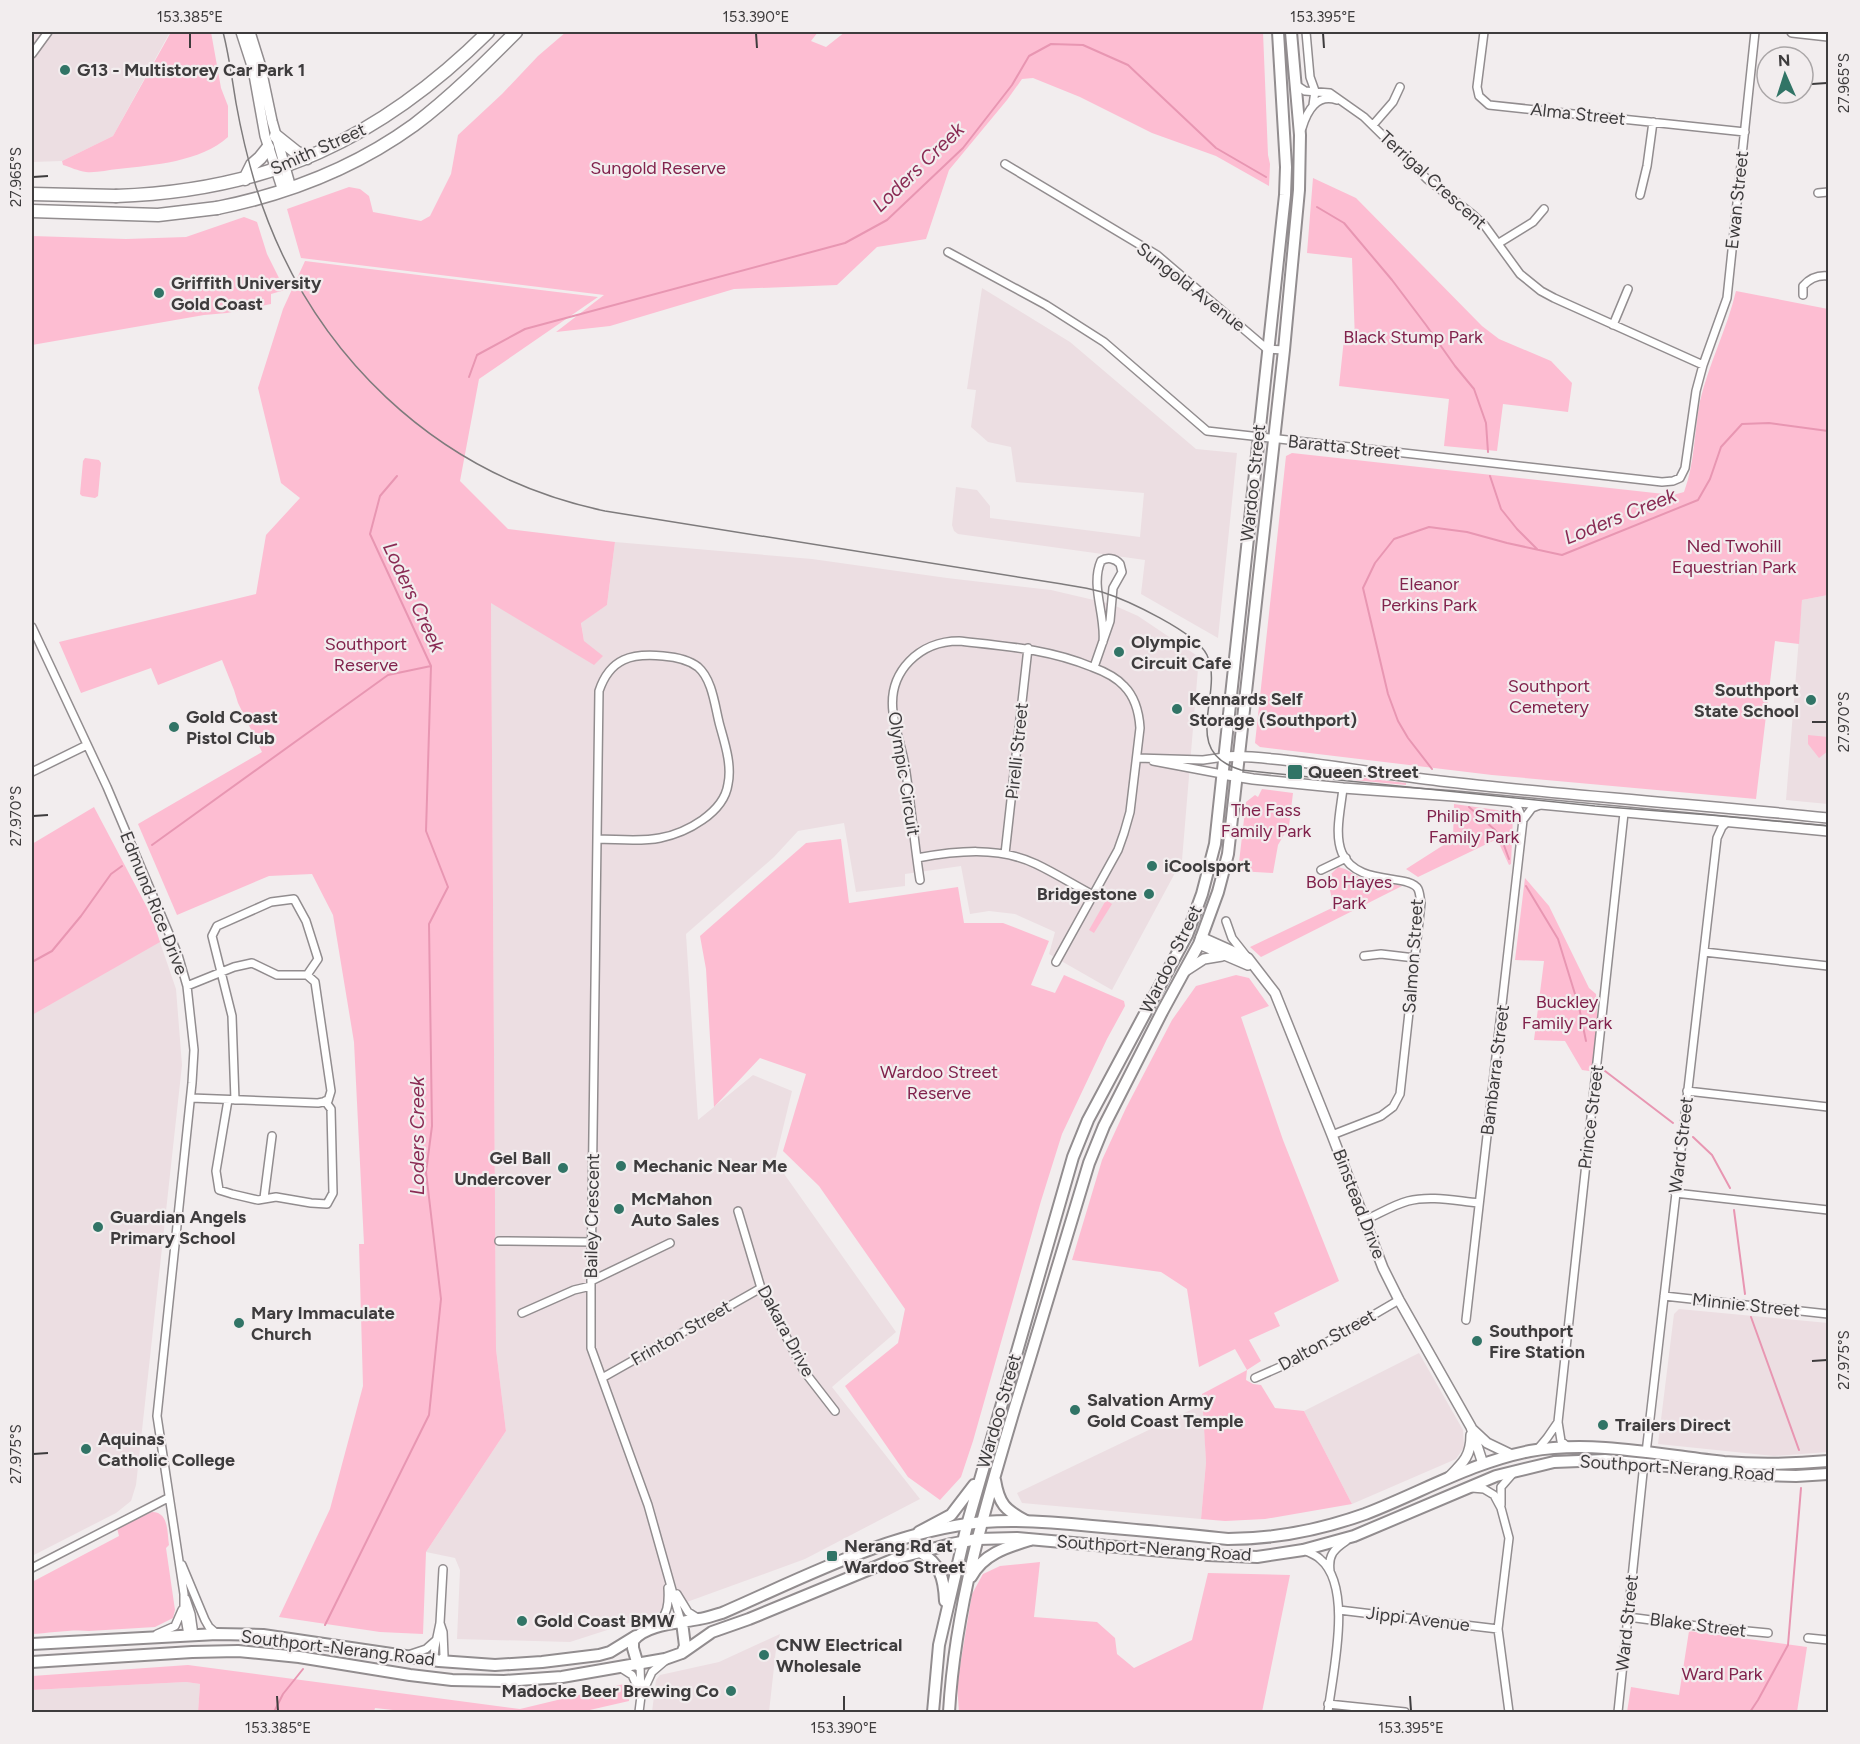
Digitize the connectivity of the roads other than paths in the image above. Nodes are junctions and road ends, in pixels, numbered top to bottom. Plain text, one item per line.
1 (48, 32) edge
2 (241, 32) edge
3 (250, 32) edge
4 (488, 32) edge
5 (516, 32) edge
6 (1278, 32) edge
7 (1291, 32) edge
8 (1306, 32) edge
9 (1484, 32) edge
10 (1755, 32) edge
11 (1792, 32) edge
12 (1828, 36) edge
13 (32, 54) edge
14 (1296, 85) junction
15 (1400, 87) dead end
16 (1315, 91) junction
17 (1345, 103) junction
18 (1313, 105) junction
19 (1653, 122) junction
20 (1373, 125) junction
21 (1745, 132) junction
22 (1300, 135) junction
23 (276, 136) junction
24 (268, 148) junction
25 (307, 158) junction
26 (1005, 164) dead end
27 (280, 168) junction
28 (245, 179) junction
29 (287, 189) junction
30 (1828, 192) edge
31 (1818, 193) dead end
32 (32, 194) edge
33 (1640, 195) dead end
34 (1544, 208) dead end
35 (32, 211) edge
36 (1499, 243) junction
37 (948, 252) dead end
38 (1828, 276) edge
39 (1628, 289) dead end
40 (1803, 295) dead end
41 (1613, 325) junction
42 (1267, 349) junction
43 (1284, 350) junction
44 (1703, 364) junction
45 (1258, 438) junction
46 (1274, 439) junction
47 (32, 627) edge
48 (1103, 642) junction
49 (1028, 648) junction
50 (1094, 668) junction
51 (87, 745) junction
52 (1239, 756) junction
53 (1224, 757) junction
54 (1141, 758) junction
55 (32, 772) edge
56 (1222, 774) junction
57 (1237, 776) junction
58 (1343, 788) junction
59 (1511, 802) junction
60 (1540, 805) junction
61 (1624, 813) junction
62 (1707, 818) junction
63 (1828, 818) edge
64 (1524, 820) junction
65 (1728, 820) junction
66 (1828, 831) edge
67 (1717, 838) junction
68 (597, 839) junction
69 (1005, 854) junction
70 (917, 858) junction
71 (1346, 858) junction
72 (1321, 870) dead end
73 (920, 880) dead end
74 (1093, 895) junction
75 (1226, 921) dead end
76 (1187, 935) junction
77 (1200, 941) junction
78 (1704, 952) junction
79 (1364, 956) dead end
80 (1415, 958) junction
81 (1239, 961) junction
82 (1056, 962) dead end
83 (1252, 962) junction
84 (1828, 966) edge
85 (221, 972) junction
86 (1184, 972) junction
87 (307, 975) junction
88 (1262, 975) junction
89 (187, 986) junction
90 (1687, 1091) junction
91 (191, 1098) junction
92 (231, 1100) junction
93 (325, 1101) junction
94 (1828, 1107) edge
95 (1332, 1135) junction
96 (272, 1136) dead end
97 (1675, 1193) junction
98 (264, 1198) junction
99 (1479, 1203) junction
100 (1828, 1210) edge
101 (738, 1211) dead end
102 (1365, 1220) junction
103 (499, 1241) dead end
104 (592, 1242) junction
105 (670, 1243) dead end
106 (591, 1284) junction
107 (761, 1288) junction
108 (1664, 1296) junction
109 (1399, 1300) junction
110 (522, 1313) dead end
111 (1828, 1314) edge
112 (1466, 1320) dead end
113 (602, 1378) junction
114 (1255, 1378) dead end
115 (835, 1411) dead end
116 (1558, 1422) junction
117 (1471, 1427) junction
118 (1569, 1448) junction
119 (1537, 1450) junction
120 (1512, 1455) junction
121 (1645, 1458) junction
122 (1828, 1461) edge
123 (1483, 1464) junction
124 (1512, 1472) junction
125 (995, 1474) junction
126 (1828, 1474) edge
127 (980, 1475) junction
128 (1813, 1476) junction
129 (1448, 1478) junction
130 (1828, 1480) edge
131 (1468, 1488) junction
132 (168, 1498) junction
133 (1501, 1508) junction
134 (1026, 1521) junction
135 (982, 1522) junction
136 (967, 1525) junction
137 (1354, 1536) junction
138 (905, 1538) junction
139 (977, 1539) junction
140 (1033, 1539) junction
141 (963, 1542) junction
142 (1303, 1550) junction
143 (919, 1551) junction
144 (178, 1554) junction
145 (32, 1568) edge
146 (444, 1569) dead end
147 (1330, 1573) junction
148 (668, 1579) junction
149 (966, 1588) junction
150 (184, 1597) junction
151 (1339, 1610) junction
152 (945, 1616) junction
153 (1628, 1617) junction
154 (701, 1619) junction
155 (682, 1622) junction
156 (440, 1623) junction
157 (1498, 1629) junction
158 (644, 1632) junction
159 (1768, 1633) dead end
160 (217, 1634) junction
161 (191, 1635) junction
162 (143, 1638) junction
163 (1808, 1638) dead end
164 (435, 1640) junction
165 (1828, 1641) edge
166 (32, 1644) edge
167 (192, 1652) junction
168 (682, 1653) junction
169 (403, 1656) junction
170 (671, 1657) junction
171 (439, 1661) junction
172 (32, 1662) edge
173 (639, 1665) junction
174 (621, 1667) junction
175 (436, 1678) junction
176 (641, 1696) junction
177 (1328, 1708) edge
178 (639, 1713) edge
179 (933, 1713) edge
180 (949, 1713) edge
181 (1405, 1713) edge
182 (1509, 1713) edge
183 (1618, 1713) edge

1 - 13 street
2 - 24 street
3 - 23 street
4 - 25 highway, Smith Street
5 - 29 highway, Smith Street
6 - 42 main road, Wardoo Street
7 - 14 main road, Wardoo Street
8 - 16 street
9 - 19 street, Alma Street
10 - 21 street, Ewan Street
11 - 12 street
14 - 16 street, Terrigal Crescent
14 - 22 main road, Wardoo Street
15 - 20 street
16 - 17 street, Terrigal Crescent
16 - 18 street
17 - 18 street
17 - 20 street, Terrigal Crescent
18 - 22 street
19 - 21 street, Alma Street
19 - 33 street
20 - 36 street, Terrigal Crescent
21 - 44 street, Ewan Street
22 - 43 main road, Wardoo Street
23 - 25 highway
23 - 27 street
24 - 27 street
24 - 28 highway
25 - 27 highway, Smith Street
26 - 42 street, Sungold Avenue
27 - 28 highway, Smith Street
27 - 29 street
28 - 32 highway, Smith Street
29 - 35 highway, Smith Street
30 - 31 street
34 - 36 street
36 - 41 street, Terrigal Crescent
37 - 45 street, Baratta Street
38 - 40 street
39 - 41 street
41 - 44 street, Terrigal Crescent
42 - 43 street
42 - 45 main road, Wardoo Street
43 - 46 main road, Wardoo Street
44 - 46 street, Baratta Street
45 - 46 street, Baratta Street
45 - 53 main road, Wardoo Street
46 - 52 main road, Wardoo Street
47 - 51 street, Edmund Rice Drive
48 - 48 street
48 - 50 street
49 - 50 street, Olympic Circuit
49 - 69 street, Pirelli Street
49 - 70 street, Olympic Circuit
50 - 54 street, Olympic Circuit
51 - 55 street
51 - 89 street, Edmund Rice Drive
52 - 53 street
52 - 57 main road, Wardoo Street
52 - 63 street
53 - 54 street
53 - 56 main road, Wardoo Street
54 - 56 street
54 - 74 street, Olympic Circuit
56 - 57 street
56 - 76 main road, Wardoo Street
57 - 58 street
57 - 77 main road, Wardoo Street
58 - 59 street
58 - 71 street
59 - 60 street
59 - 64 street
60 - 61 street
60 - 64 street
61 - 62 street
61 - 116 street, Prince Street
62 - 65 street
62 - 67 street
64 - 99 street, Bambarra Street
65 - 66 street
65 - 67 street, Ward Street
67 - 78 street, Ward Street
68 - 68 street, Bailey Crescent
68 - 104 street, Bailey Crescent
69 - 70 street
69 - 74 street
70 - 73 street, Olympic Circuit
71 - 72 street
71 - 80 street, Salmon Street
74 - 82 street, Olympic Circuit
75 - 83 street, Binstead Drive
76 - 77 main road
76 - 127 main road, Wardoo Street
77 - 81 street, Binstead Drive
77 - 83 street, Binstead Drive
77 - 86 main road, Wardoo Street
78 - 84 street
78 - 90 street, Ward Street
79 - 80 street
80 - 95 street, Salmon Street
81 - 86 street, Binstead Drive
81 - 88 street, Binstead Drive
83 - 88 street, Binstead Drive
85 - 87 street
85 - 87 street
85 - 89 street
85 - 92 street
86 - 125 main road, Wardoo Street
87 - 93 street
88 - 95 street, Binstead Drive
89 - 91 street, Edmund Rice Drive
90 - 94 street
90 - 97 street, Ward Street
91 - 92 street
91 - 132 street, Edmund Rice Drive
92 - 93 street
92 - 98 street
93 - 98 street
95 - 102 street, Binstead Drive
96 - 98 street
97 - 100 street
97 - 108 street, Ward Street
99 - 102 street
99 - 112 street, Bambarra Street
101 - 107 street, Dakara Drive
102 - 109 street, Binstead Drive
103 - 104 street
104 - 106 street, Bailey Crescent
105 - 106 street
106 - 110 street
106 - 113 street, Bailey Crescent
107 - 113 street, Frinton Street
107 - 115 street, Dakara Drive
108 - 111 street, Minnie Street
108 - 121 street, Ward Street
109 - 114 street, Dalton Street
109 - 117 street, Binstead Drive
113 - 148 street, Bailey Crescent
116 - 118 street, Prince Street
116 - 119 street
117 - 120 street, Binstead Drive
117 - 123 street, Binstead Drive
117 - 129 street
118 - 119 main road, Southport-Nerang Road
118 - 121 main road, Southport-Nerang Road
119 - 120 main road, Southport-Nerang Road
120 - 123 main road, Southport-Nerang Road
121 - 122 main road, Southport-Nerang Road
121 - 124 main road, Southport-Nerang Road
121 - 128 main road, Southport-Nerang Road
121 - 153 street, Ward Street
123 - 124 main road
123 - 129 main road, Southport-Nerang Road
124 - 131 main road, Southport-Nerang Road
124 - 133 street
125 - 134 main road
125 - 135 main road, Wardoo Street
126 - 128 main road, Southport-Nerang Road
127 - 136 main road, Wardoo Street
127 - 138 main road
128 - 130 street
129 - 134 main road, Southport-Nerang Road
131 - 133 street
131 - 137 main road, Southport-Nerang Road
132 - 144 street, Edmund Rice Drive
132 - 145 street
133 - 157 street
134 - 135 main road, Southport-Nerang Road
135 - 136 main road, Southport-Nerang Road
135 - 139 main road, Wardoo Street
136 - 138 main road, Southport-Nerang Road
136 - 141 main road, Wardoo Street
137 - 142 main road, Southport-Nerang Road
137 - 147 street
138 - 154 main road, Southport-Nerang Road
139 - 140 main road, Southport-Nerang Road
139 - 141 main road, Southport-Nerang Road
139 - 149 main road, Wardoo Street
140 - 142 main road, Southport-Nerang Road
140 - 149 main road
141 - 143 main road, Southport-Nerang Road
141 - 152 main road, Wardoo Street
142 - 147 street
143 - 152 main road
143 - 168 main road, Southport-Nerang Road
144 - 150 street, Edmund Rice Drive
144 - 160 street, Edmund Rice Drive
146 - 156 street
147 - 151 street
148 - 154 street
148 - 155 street, Bailey Crescent
148 - 158 street, Bailey Crescent
149 - 180 main road, Wardoo Street
150 - 161 street, Edmund Rice Drive
150 - 162 street
151 - 157 street, Jippi Avenue
151 - 177 street
152 - 179 main road, Wardoo Street
153 - 159 street, Blake Street
153 - 183 street, Ward Street
154 - 155 main road, Southport-Nerang Road
155 - 158 main road, Southport-Nerang Road
155 - 168 main road
156 - 164 street
156 - 171 street
157 - 182 street
158 - 171 main road, Southport-Nerang Road
158 - 173 main road
160 - 161 main road, Southport-Nerang Road
160 - 169 main road, Southport-Nerang Road
161 - 162 main road, Southport-Nerang Road
161 - 167 main road
162 - 166 main road, Southport-Nerang Road
163 - 165 street
164 - 169 street
164 - 171 street
167 - 172 main road, Southport-Nerang Road
167 - 175 main road, Southport-Nerang Road
168 - 170 main road, Southport-Nerang Road
169 - 171 main road, Southport-Nerang Road
170 - 173 main road, Southport-Nerang Road
170 - 176 street
171 - 175 main road
173 - 174 main road, Southport-Nerang Road
173 - 176 street
174 - 175 main road, Southport-Nerang Road
174 - 176 street
176 - 178 street
177 - 181 street

